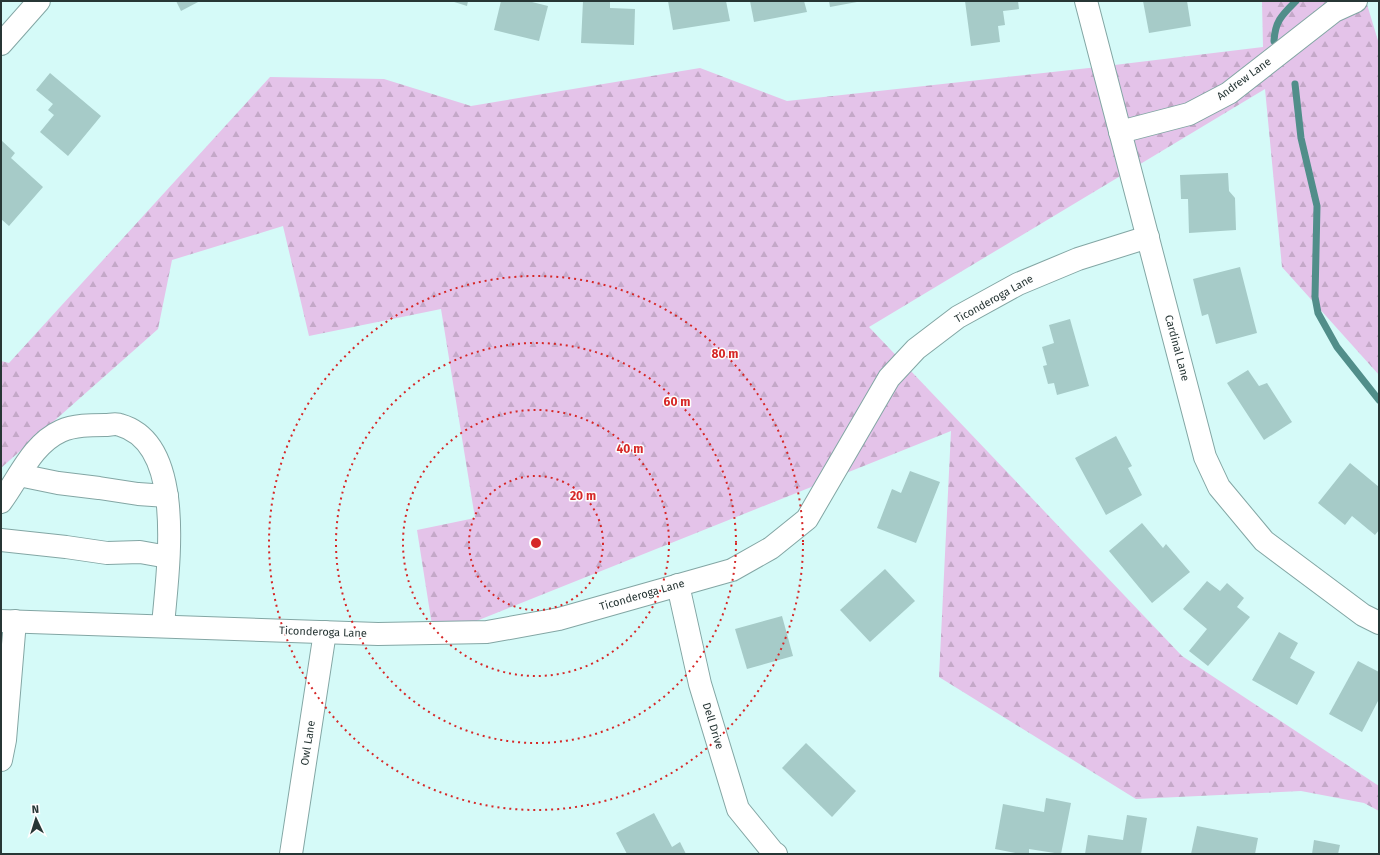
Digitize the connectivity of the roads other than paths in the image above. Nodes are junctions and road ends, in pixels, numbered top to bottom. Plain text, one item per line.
1 (39, 1) edge
2 (1086, 1) edge
3 (1356, 1) edge
4 (1, 44) edge
5 (1120, 132) junction
6 (1148, 237) junction
7 (19, 475) junction
8 (167, 496) junction
9 (1, 502) edge
10 (1, 540) edge
11 (168, 557) junction
12 (678, 585) junction
13 (8, 621) edge
14 (1379, 623) edge
15 (163, 626) junction
16 (325, 632) junction
17 (1, 760) edge
18 (291, 854) edge
19 (776, 854) edge

1 - 4 street
2 - 5 street, Cardinal Lane
3 - 5 street, Andrew Lane
5 - 6 street, Cardinal Lane
6 - 12 street, Ticonderoga Lane
6 - 14 street, Cardinal Lane
7 - 8 street
7 - 8 street
7 - 9 street
8 - 11 street
10 - 11 street
11 - 15 street
12 - 16 street, Ticonderoga Lane
12 - 19 street, Dell Drive
13 - 15 street, Ticonderoga Lane
13 - 17 street
15 - 16 street, Ticonderoga Lane
16 - 18 street, Owl Lane

